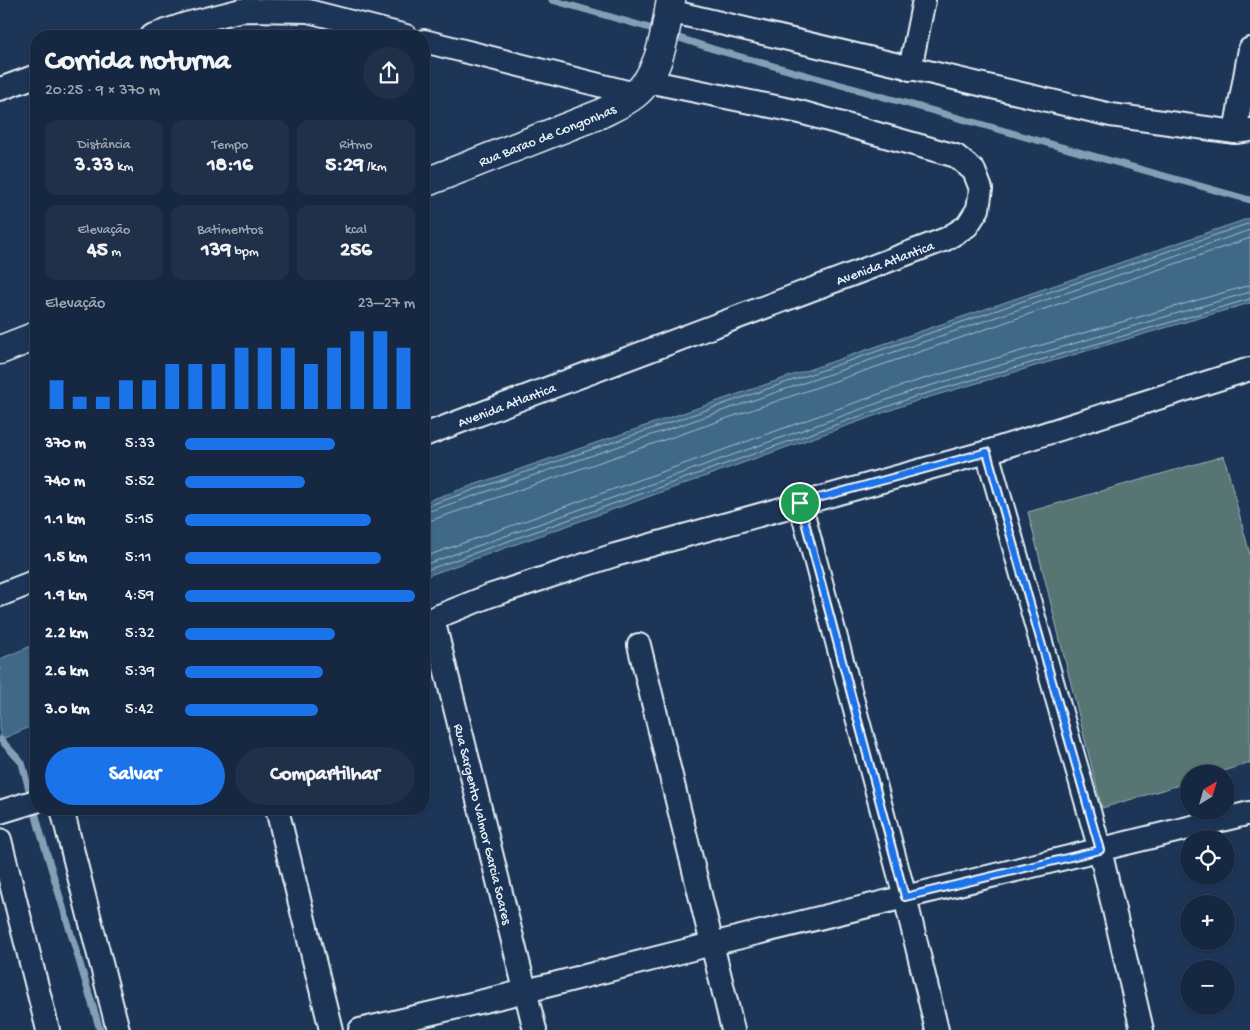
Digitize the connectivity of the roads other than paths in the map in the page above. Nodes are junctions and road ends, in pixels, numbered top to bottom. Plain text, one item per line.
1 (924, 0) edge
2 (668, 14) edge
3 (168, 30) edge
4 (382, 30) edge
5 (430, 42) edge
6 (1250, 49) edge
7 (910, 69) junction
8 (30, 78) edge
9 (646, 80) junction
10 (0, 89) edge
11 (1242, 131) edge
12 (430, 181) edge
13 (30, 338) edge
14 (0, 350) edge
15 (1250, 370) edge
16 (430, 433) edge
17 (987, 452) junction
18 (800, 503) junction
19 (30, 583) edge
20 (0, 595) edge
21 (430, 620) edge
22 (430, 629) edge
23 (639, 645) dead end
24 (30, 803) edge
25 (4, 810) edge
26 (1250, 813) edge
27 (64, 815) edge
28 (278, 815) edge
29 (0, 840) edge
30 (1100, 850) junction
31 (905, 897) junction
32 (712, 944) junction
33 (526, 991) junction
34 (48, 1030) edge
35 (118, 1030) edge
36 (331, 1030) edge
37 (360, 1030) edge
38 (535, 1030) edge
39 (734, 1030) edge
40 (937, 1030) edge
41 (1142, 1030) edge

1 - 7 street
2 - 7 street
2 - 9 street
3 - 4 street
5 - 9 street, Avenida Atlantica
6 - 11 street
7 - 11 street
8 - 10 street
9 - 12 street, Rua Barao de Congonhas
9 - 16 street, Avenida Atlantica
13 - 14 street
15 - 17 street
17 - 18 street
17 - 30 street
18 - 21 street
18 - 31 street
19 - 20 street
22 - 33 street, Rua Sargento Valmor Garcia Soares
23 - 32 street
24 - 25 street
26 - 30 street
27 - 35 street
28 - 36 street
29 - 34 street
30 - 31 street
30 - 41 street
31 - 32 street
31 - 40 street
32 - 33 street
32 - 39 street
33 - 37 street
33 - 38 street, Rua Sargento Valmor Garcia Soares

